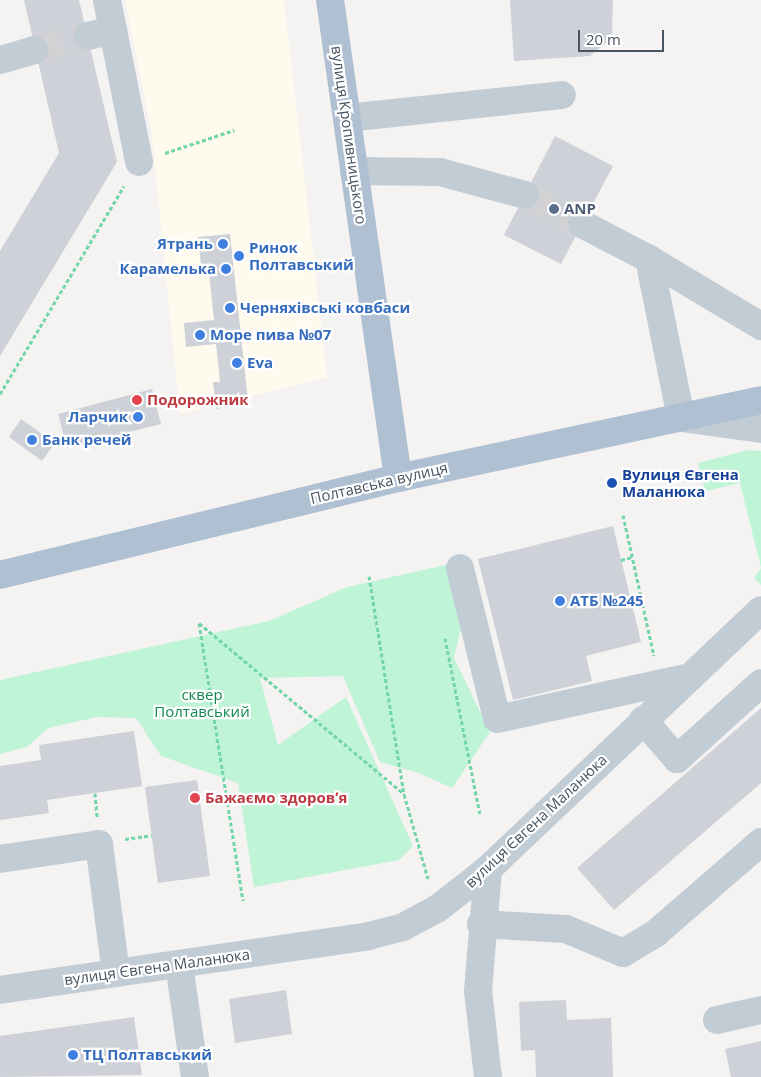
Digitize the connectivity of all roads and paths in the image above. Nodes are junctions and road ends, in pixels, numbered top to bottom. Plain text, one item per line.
1 (107, 0) edge
2 (330, 0) edge
3 (35, 50) tunnel mouth
4 (0, 60) edge
5 (562, 95) dead end
6 (347, 118) junction
7 (234, 130) dead end
8 (139, 162) junction
9 (354, 170) junction
10 (525, 195) tunnel mouth
11 (582, 224) tunnel mouth
12 (649, 258) junction
13 (761, 326) edge
14 (0, 394) edge
15 (761, 400) edge
16 (680, 418) junction
17 (761, 429) edge
18 (398, 478) junction
19 (624, 515) dead end
20 (632, 557) junction
21 (621, 560) dead end
22 (460, 568) dead end
23 (0, 574) edge
24 (369, 576) dead end
25 (761, 610) edge
26 (444, 629) dead end
27 (655, 658) dead end
28 (690, 677) junction
29 (761, 683) edge
30 (643, 720) junction
31 (404, 794) junction
32 (480, 814) dead end
33 (761, 842) edge
34 (0, 859) edge
35 (488, 869) junction
36 (244, 900) dead end
37 (437, 909) junction
38 (481, 924) junction
39 (179, 964) junction
40 (116, 973) junction
41 (0, 990) edge
42 (761, 1010) edge
43 (717, 1020) dead end
44 (195, 1077) edge
45 (488, 1077) edge

1 - 8 street
2 - 6 main road, вулиця Кропивницького
3 - 4 street
5 - 6 street
6 - 9 main road, вулиця Кропивницького
7 - 8 path
8 - 14 path
9 - 10 street
9 - 18 main road, вулиця Кропивницького
11 - 12 street
12 - 13 street
12 - 16 street
15 - 16 main road, Полтавська вулиця
16 - 17 street
16 - 18 main road, Полтавська вулиця
18 - 23 main road, Полтавська вулиця
19 - 20 path
20 - 21 path
20 - 27 path
22 - 28 street
24 - 31 path
25 - 28 street, вулиця Євгена Маланюка
26 - 32 path
28 - 30 street, вулиця Євгена Маланюка
29 - 30 street
30 - 35 street, вулиця Євгена Маланюка
31 - 36 path
31 - 37 path
33 - 38 street
34 - 40 street
35 - 37 street, вулиця Євгена Маланюка
35 - 38 street
37 - 39 street, вулиця Євгена Маланюка
38 - 45 street
39 - 40 street, вулиця Євгена Маланюка
39 - 44 street
40 - 41 street, вулиця Євгена Маланюка
42 - 43 street

